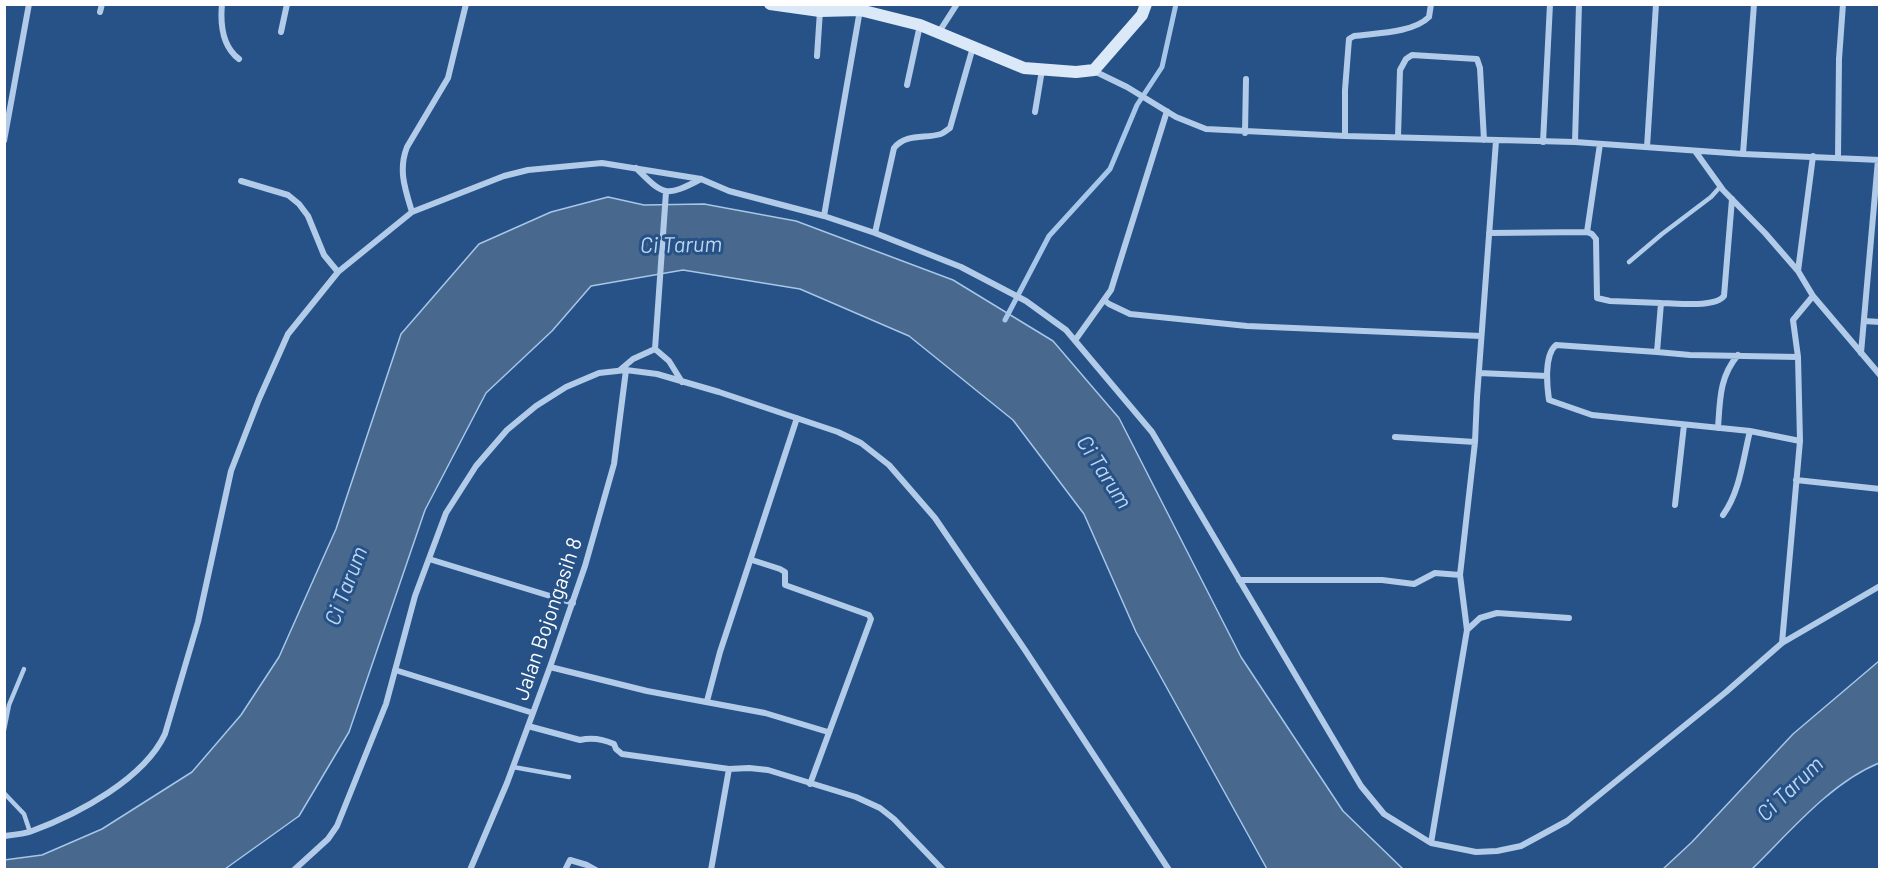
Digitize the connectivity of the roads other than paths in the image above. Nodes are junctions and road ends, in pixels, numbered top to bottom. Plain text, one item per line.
1 (29, 4) edge
2 (222, 4) edge
3 (287, 4) edge
4 (466, 4) edge
5 (770, 4) edge
6 (957, 4) edge
7 (1146, 4) edge
8 (1431, 4) edge
9 (1550, 4) edge
10 (1579, 4) edge
11 (1656, 4) edge
12 (1754, 4) edge
13 (1843, 4) edge
14 (861, 7) edge
15 (820, 11) junction
16 (920, 25) junction
17 (281, 32) dead end
18 (939, 32) junction
19 (973, 47) junction
20 (817, 56) dead end
21 (240, 59) dead end
22 (1042, 70) junction
23 (1094, 70) junction
24 (1246, 79) dead end
25 (907, 85) dead end
26 (1167, 111) junction
27 (1035, 112) dead end
28 (1245, 133) junction
29 (1346, 136) junction
30 (1398, 137) junction
31 (1484, 140) junction
32 (4, 141) edge
33 (1496, 141) junction
34 (1543, 142) junction
35 (1575, 142) junction
36 (1600, 144) junction
37 (1647, 147) junction
38 (1695, 151) junction
39 (1743, 154) junction
40 (1813, 156) junction
41 (1838, 158) junction
42 (1879, 160) edge
43 (635, 168) junction
44 (701, 179) junction
45 (241, 181) dead end
46 (1720, 187) junction
47 (666, 192) junction
48 (1731, 199) junction
49 (412, 212) junction
50 (824, 216) junction
51 (1587, 232) junction
52 (875, 233) junction
53 (1489, 233) junction
54 (1629, 262) dead end
55 (338, 272) junction
56 (1798, 272) junction
57 (1813, 296) junction
58 (1104, 300) junction
59 (1661, 303) junction
60 (1864, 321) junction
61 (1880, 322) edge
62 (1481, 336) junction
63 (1076, 339) junction
64 (655, 349) junction
65 (1657, 352) junction
66 (1862, 353) junction
67 (1738, 355) junction
68 (1798, 357) junction
69 (623, 371) junction
70 (1479, 373) junction
71 (1880, 375) edge
72 (1546, 376) junction
73 (682, 382) junction
74 (797, 418) junction
75 (1684, 425) junction
76 (1718, 428) junction
77 (1750, 431) junction
78 (1395, 437) dead end
79 (1800, 441) junction
80 (1475, 442) junction
81 (1796, 480) junction
82 (1880, 489) edge
83 (1675, 505) dead end
84 (1724, 515) dead end
85 (429, 559) junction
86 (752, 560) junction
87 (1460, 575) junction
88 (1239, 580) junction
89 (1880, 586) edge
90 (573, 603) junction
91 (1569, 618) dead end
92 (1467, 630) junction
93 (1782, 643) junction
94 (550, 667) junction
95 (24, 669) dead end
96 (395, 670) junction
97 (707, 701) junction
98 (533, 713) junction
99 (528, 726) junction
100 (4, 730) edge
101 (828, 732) junction
102 (513, 767) junction
103 (729, 769) junction
104 (569, 777) dead end
105 (810, 784) junction
106 (4, 793) edge
107 (30, 832) junction
108 (4, 836) edge
109 (1431, 843) junction
110 (294, 870) edge
111 (470, 870) edge
112 (565, 870) edge
113 (596, 870) edge
114 (711, 870) edge
115 (944, 870) edge
116 (1169, 870) edge

1 - 32 street
2 - 21 street
3 - 17 street
4 - 49 street
5 - 15 street
6 - 18 street
7 - 23 street
8 - 29 street
9 - 34 street
10 - 35 street
11 - 37 street
12 - 39 street
13 - 41 street
14 - 15 street
14 - 16 street
14 - 50 street
15 - 20 street
16 - 18 street
16 - 25 street
18 - 19 street
19 - 22 street
19 - 52 street
22 - 23 street
22 - 27 street
23 - 26 street
24 - 28 street
26 - 28 street
26 - 58 street
28 - 29 street
29 - 30 street
30 - 31 street
30 - 31 street
31 - 33 street
33 - 34 street
33 - 53 street
34 - 35 street
35 - 36 street
36 - 37 street
36 - 51 street
37 - 38 street
38 - 39 street
38 - 46 street
39 - 40 street
40 - 41 street
40 - 56 street
41 - 42 street
42 - 60 street
43 - 44 street
43 - 47 street
43 - 49 street
44 - 47 street
44 - 50 street
45 - 55 street
46 - 48 street
46 - 54 lane
47 - 64 street
48 - 56 street
48 - 59 street
49 - 55 street
50 - 52 street
51 - 53 street
51 - 59 street
52 - 63 street
53 - 62 street
55 - 107 street
56 - 57 street
57 - 66 street
57 - 68 street
58 - 62 street
58 - 63 street
59 - 65 street
60 - 61 street
60 - 66 street
62 - 70 street
63 - 88 street
64 - 69 street
64 - 73 street
65 - 67 street
65 - 72 street
66 - 71 street
67 - 68 street
67 - 76 street
68 - 79 street
69 - 73 street
69 - 85 street
69 - 90 street, Jalan Bojongasih 8
70 - 72 street
70 - 80 street
72 - 75 street
73 - 74 street
74 - 86 street
74 - 116 street
75 - 76 street
75 - 83 street
76 - 77 street
77 - 79 street
77 - 84 street
78 - 80 street
79 - 81 street
80 - 87 street
81 - 82 street
81 - 93 street
85 - 90 street
85 - 96 street
86 - 97 street
86 - 101 street
87 - 88 street
87 - 92 street
88 - 109 street
89 - 93 street
90 - 94 street, Jalan Bojongasih 8
91 - 92 street
92 - 109 street
93 - 109 street
94 - 97 street
94 - 98 street, Jalan Bojongasih 8
95 - 100 lane
96 - 98 street
96 - 110 street
97 - 101 street
98 - 99 street, Jalan Bojongasih 8
99 - 102 street, Jalan Bojongasih 8
99 - 103 street
101 - 105 street
102 - 104 lane
102 - 111 street, Jalan Bojongasih 8
103 - 105 street
103 - 114 street
105 - 115 street
106 - 107 lane
107 - 108 street
112 - 113 street

